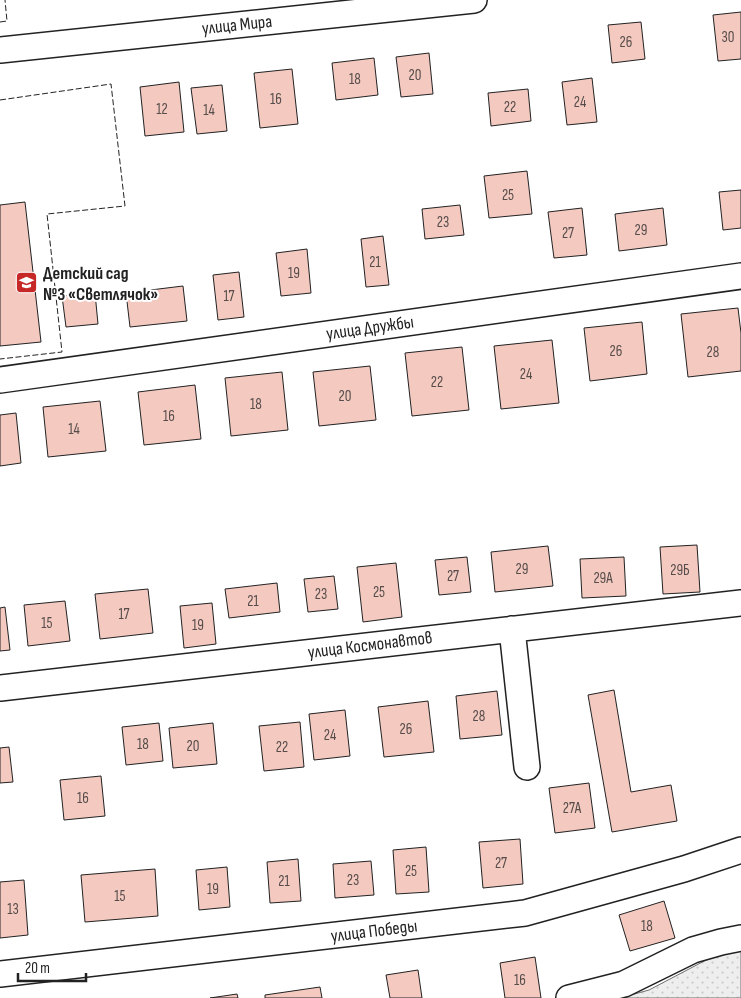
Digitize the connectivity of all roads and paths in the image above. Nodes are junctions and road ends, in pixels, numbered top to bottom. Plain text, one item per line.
1 (474, 0) edge
2 (0, 50) edge
3 (741, 276) edge
4 (0, 380) edge
5 (741, 603) edge
6 (512, 629) junction
7 (0, 688) edge
8 (527, 767) dead end
9 (741, 850) edge
10 (741, 938) edge
11 (0, 974) edge
12 (630, 991) edge
13 (569, 998) edge

1 - 2 street, улица Мира
3 - 4 street, улица Дружбы
5 - 6 street, улица Космонавтов
6 - 7 street, улица Космонавтов
6 - 8 street
9 - 11 street, улица Победы
10 - 12 street
12 - 13 street

